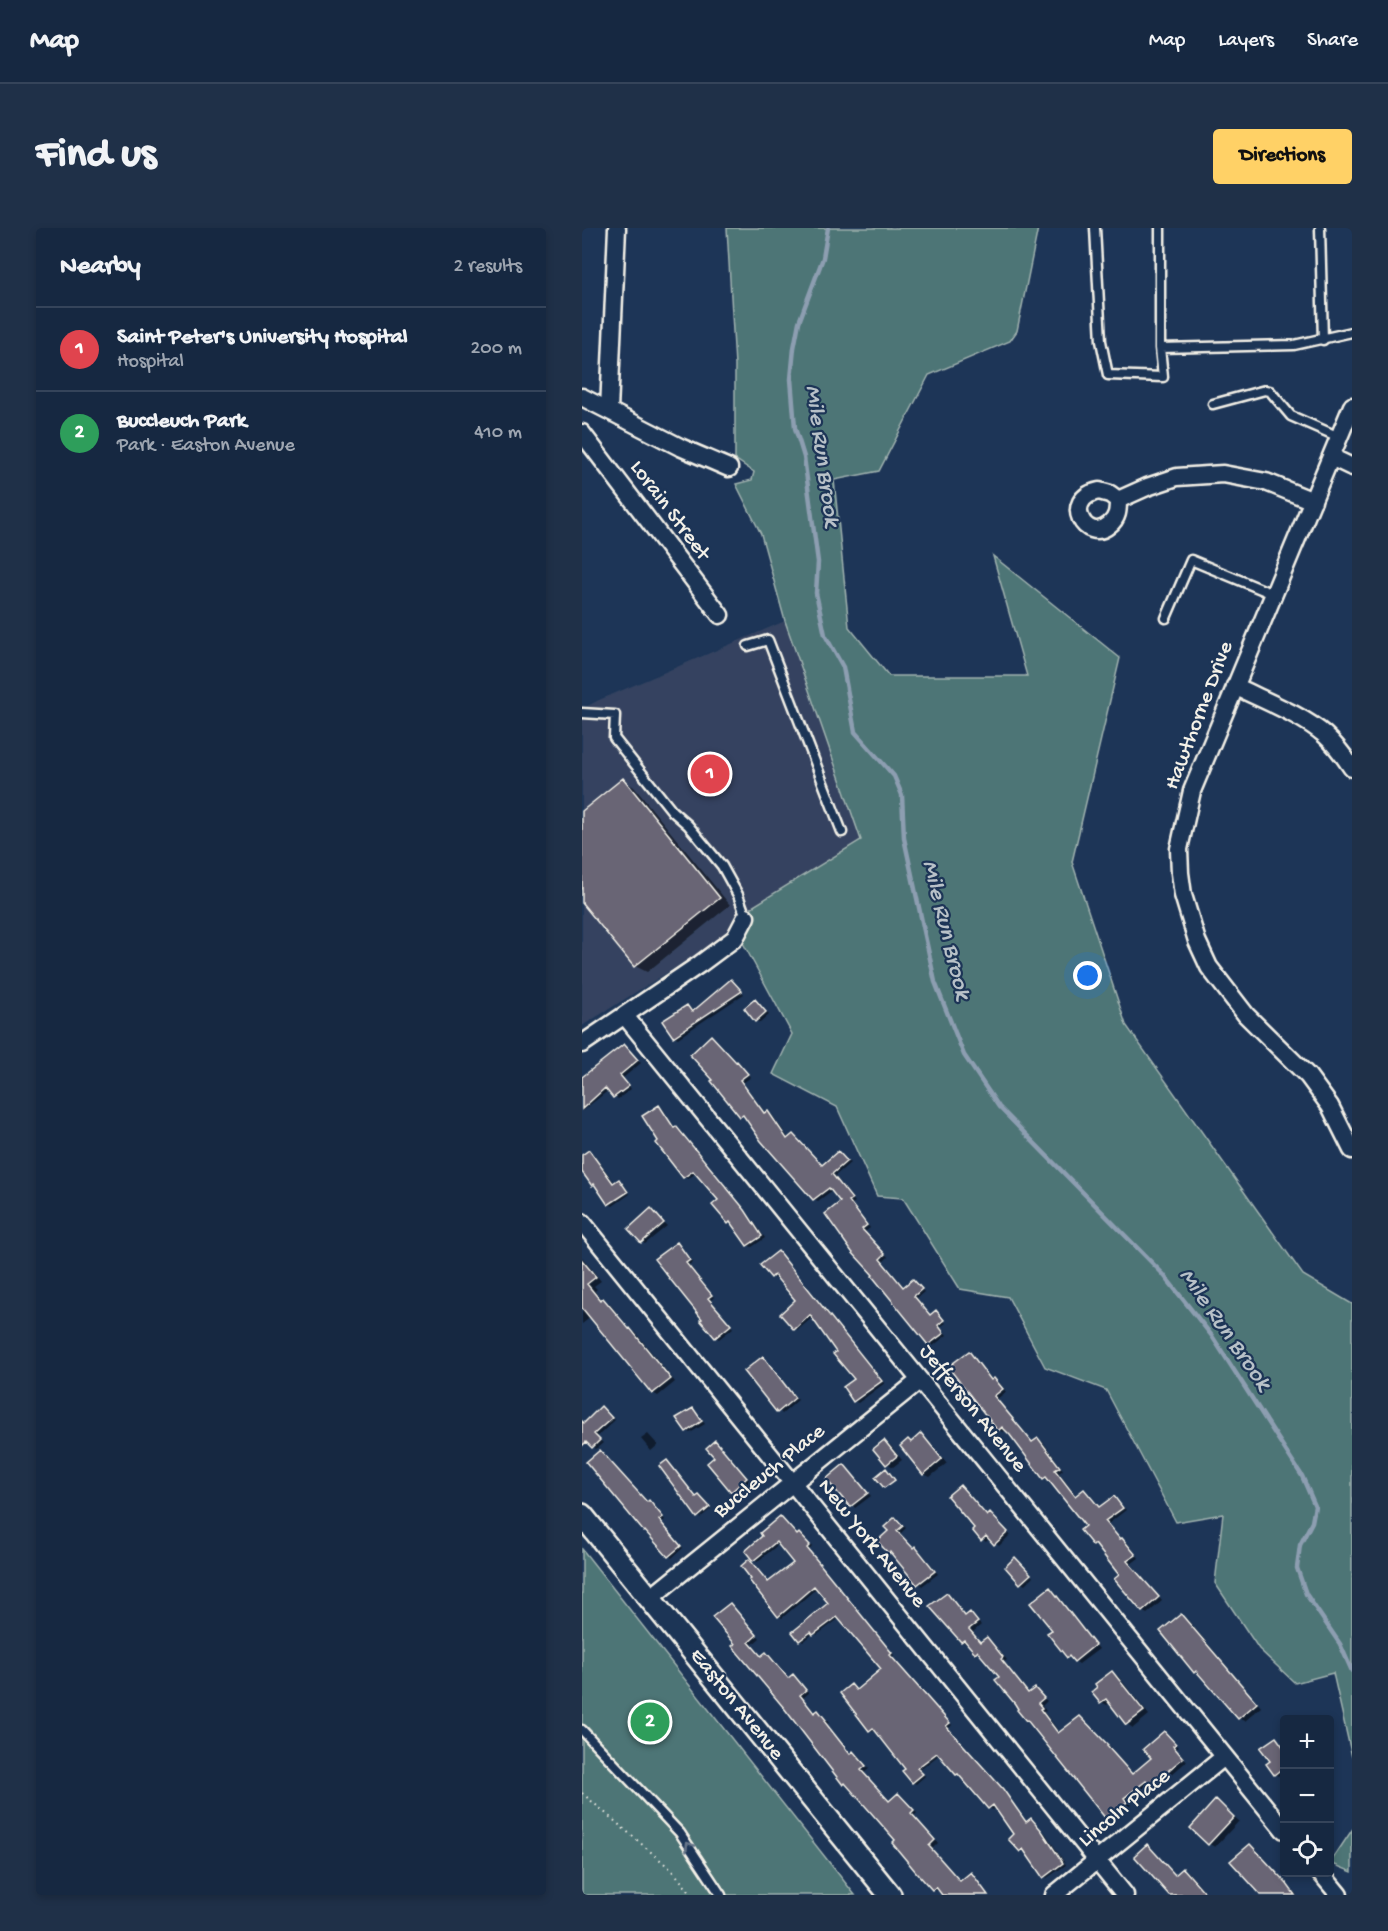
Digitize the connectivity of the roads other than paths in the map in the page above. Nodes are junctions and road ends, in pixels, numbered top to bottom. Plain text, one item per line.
1 (617, 228) edge
2 (1095, 228) edge
3 (1160, 228) edge
4 (1320, 228) edge
5 (1352, 332) edge
6 (1323, 340) junction
7 (1160, 348) junction
8 (582, 397) edge
9 (1213, 404) dead end
10 (1352, 406) edge
11 (609, 410) junction
12 (582, 433) edge
13 (1339, 437) junction
14 (1331, 457) junction
15 (1352, 467) edge
16 (729, 468) dead end
17 (1118, 500) dead end
18 (1312, 501) junction
19 (1273, 594) junction
20 (720, 615) dead end
21 (1166, 618) dead end
22 (748, 646) dead end
23 (1235, 686) junction
24 (582, 713) edge
25 (1352, 768) edge
26 (842, 832) dead end
27 (746, 917) joint
28 (625, 1016) junction
29 (582, 1044) edge
30 (1352, 1150) edge
31 (582, 1221) edge
32 (920, 1380) junction
33 (793, 1483) junction
34 (582, 1515) edge
35 (649, 1599) junction
36 (582, 1730) edge
37 (1224, 1757) junction
38 (1280, 1825) edge
39 (1097, 1860) junction
40 (1324, 1877) edge
41 (721, 1895) edge
42 (890, 1895) edge
43 (1054, 1895) edge
44 (1125, 1895) edge
45 (1339, 1895) edge

1 - 11 street
2 - 7 lane
3 - 7 lane
4 - 6 lane
5 - 6 lane
6 - 7 lane
8 - 11 street
9 - 13 lane
10 - 13 street, Hawthorne Drive
11 - 16 street
12 - 20 street, Lorain Street
13 - 14 street, Hawthorne Drive
14 - 15 street
14 - 18 street, Hawthorne Drive
17 - 18 street
18 - 19 street, Hawthorne Drive
19 - 21 lane
19 - 23 street, Hawthorne Drive
22 - 26 lane
23 - 25 street
23 - 30 street, Hawthorne Drive
24 - 27 lane
27 - 28 street
28 - 29 street
28 - 32 street, Jefferson Avenue
31 - 33 street, New York Avenue
32 - 33 street, Buccleuch Place
32 - 37 street, Jefferson Avenue
33 - 35 street, Buccleuch Place
33 - 39 street, New York Avenue
34 - 35 street, Easton Avenue
35 - 42 street, Easton Avenue
41 -> 36 lane
37 - 38 street, Jefferson Avenue
37 - 39 street, Lincoln Place
39 - 43 street, Lincoln Place
39 - 44 street, New York Avenue
40 - 45 street

